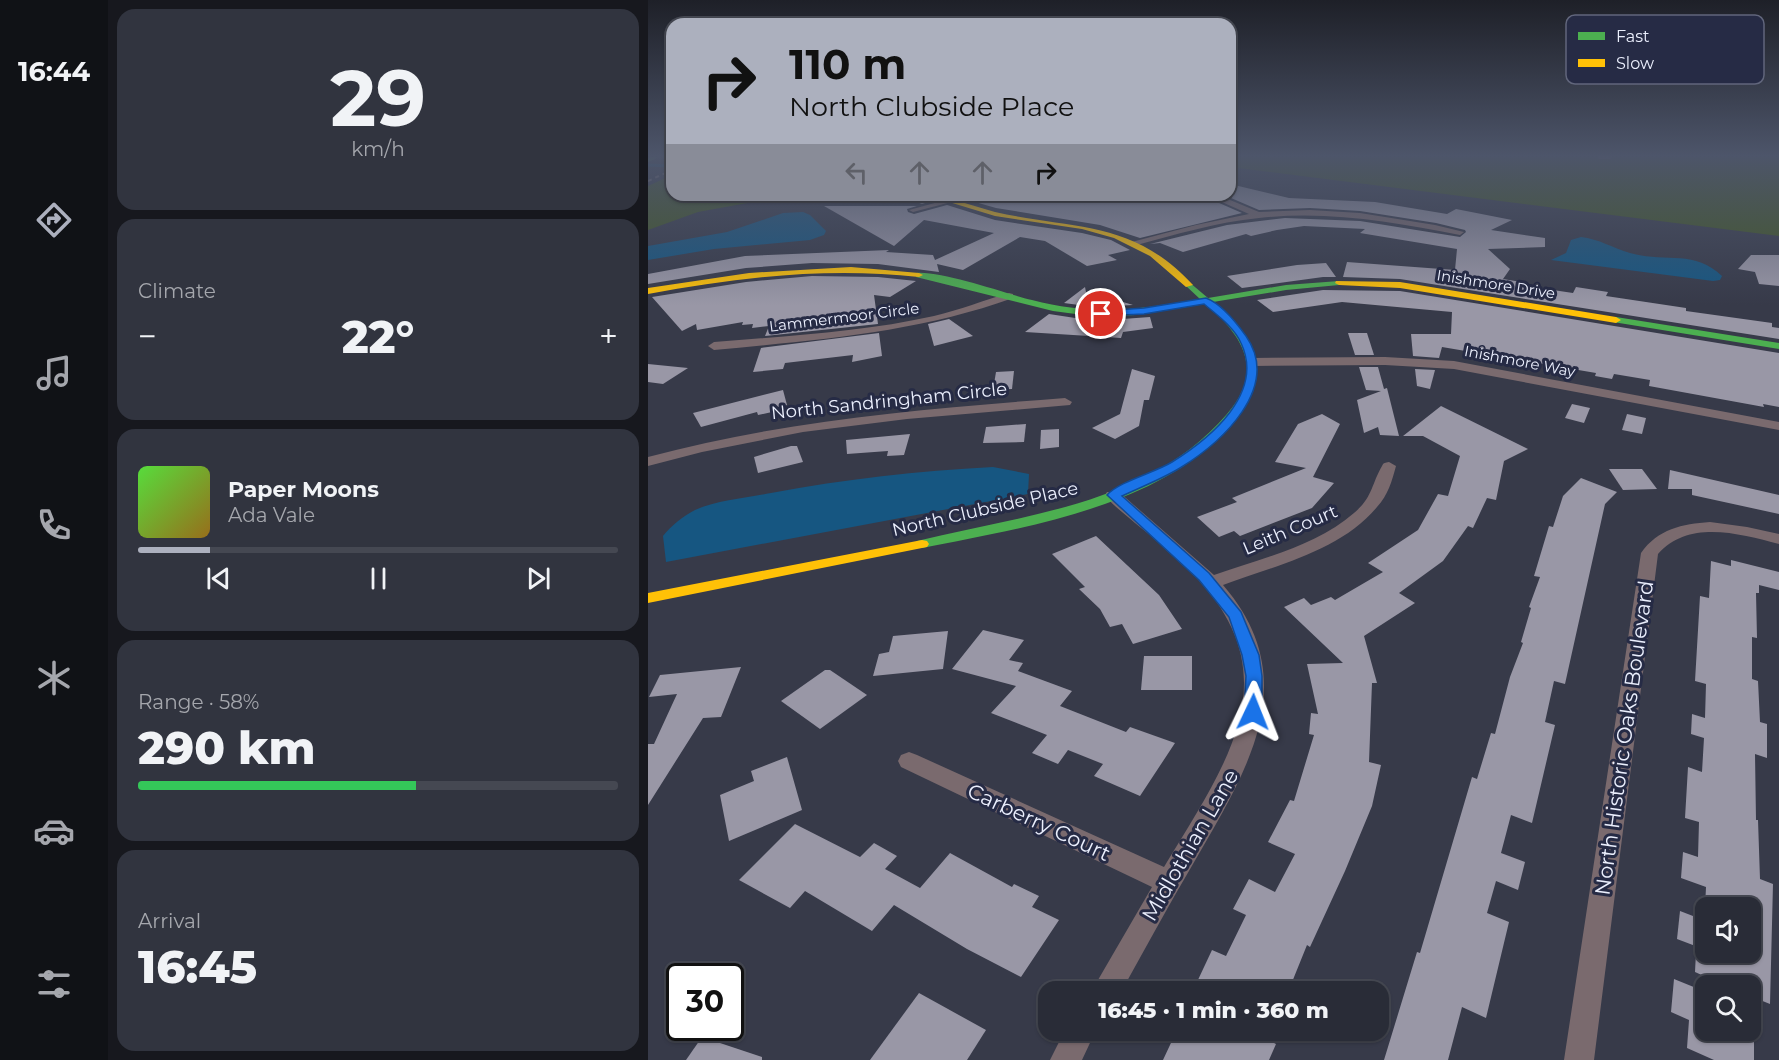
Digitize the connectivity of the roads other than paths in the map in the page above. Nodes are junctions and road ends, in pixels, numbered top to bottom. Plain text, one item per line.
1 (928, 206) edge
2 (970, 206) edge
3 (1242, 206) edge
4 (913, 210) dead end
5 (1258, 215) junction
6 (1460, 232) dead end
7 (1133, 243) junction
8 (648, 291) edge
9 (1009, 296) junction
10 (1206, 301) junction
11 (714, 346) dead end
12 (1779, 346) edge
13 (1251, 362) junction
14 (1065, 402) dead end
15 (1779, 426) edge
16 (648, 462) edge
17 (1389, 466) dead end
18 (1113, 495) junction
19 (1779, 539) edge
20 (1211, 583) junction
21 (648, 598) edge
22 (909, 761) dead end
23 (1169, 882) junction
24 (1111, 981) edge
25 (1076, 1041) edge
26 (1065, 1060) edge
27 (1579, 1060) edge

1 - 4 street
2 - 7 street
3 - 5 street
5 - 6 street
5 - 7 street
7 - 10 street
8 - 9 street, Inishmore Drive
9 - 10 street, Inishmore Drive
9 - 11 street, Lammermoor Circle
10 - 12 street, Inishmore Drive
10 - 13 street
13 - 15 street, Inishmore Way
13 - 18 street, North Clubside Place
14 - 16 street, North Sandringham Circle
17 - 20 street, Leith Court
18 - 20 street, Midlothian Lane
18 - 21 street, North Clubside Place
19 - 27 street, North Historic Oaks Boulevard
20 - 23 street, Midlothian Lane
22 - 23 street, Carberry Court
23 - 24 street, Midlothian Lane
25 - 26 street

